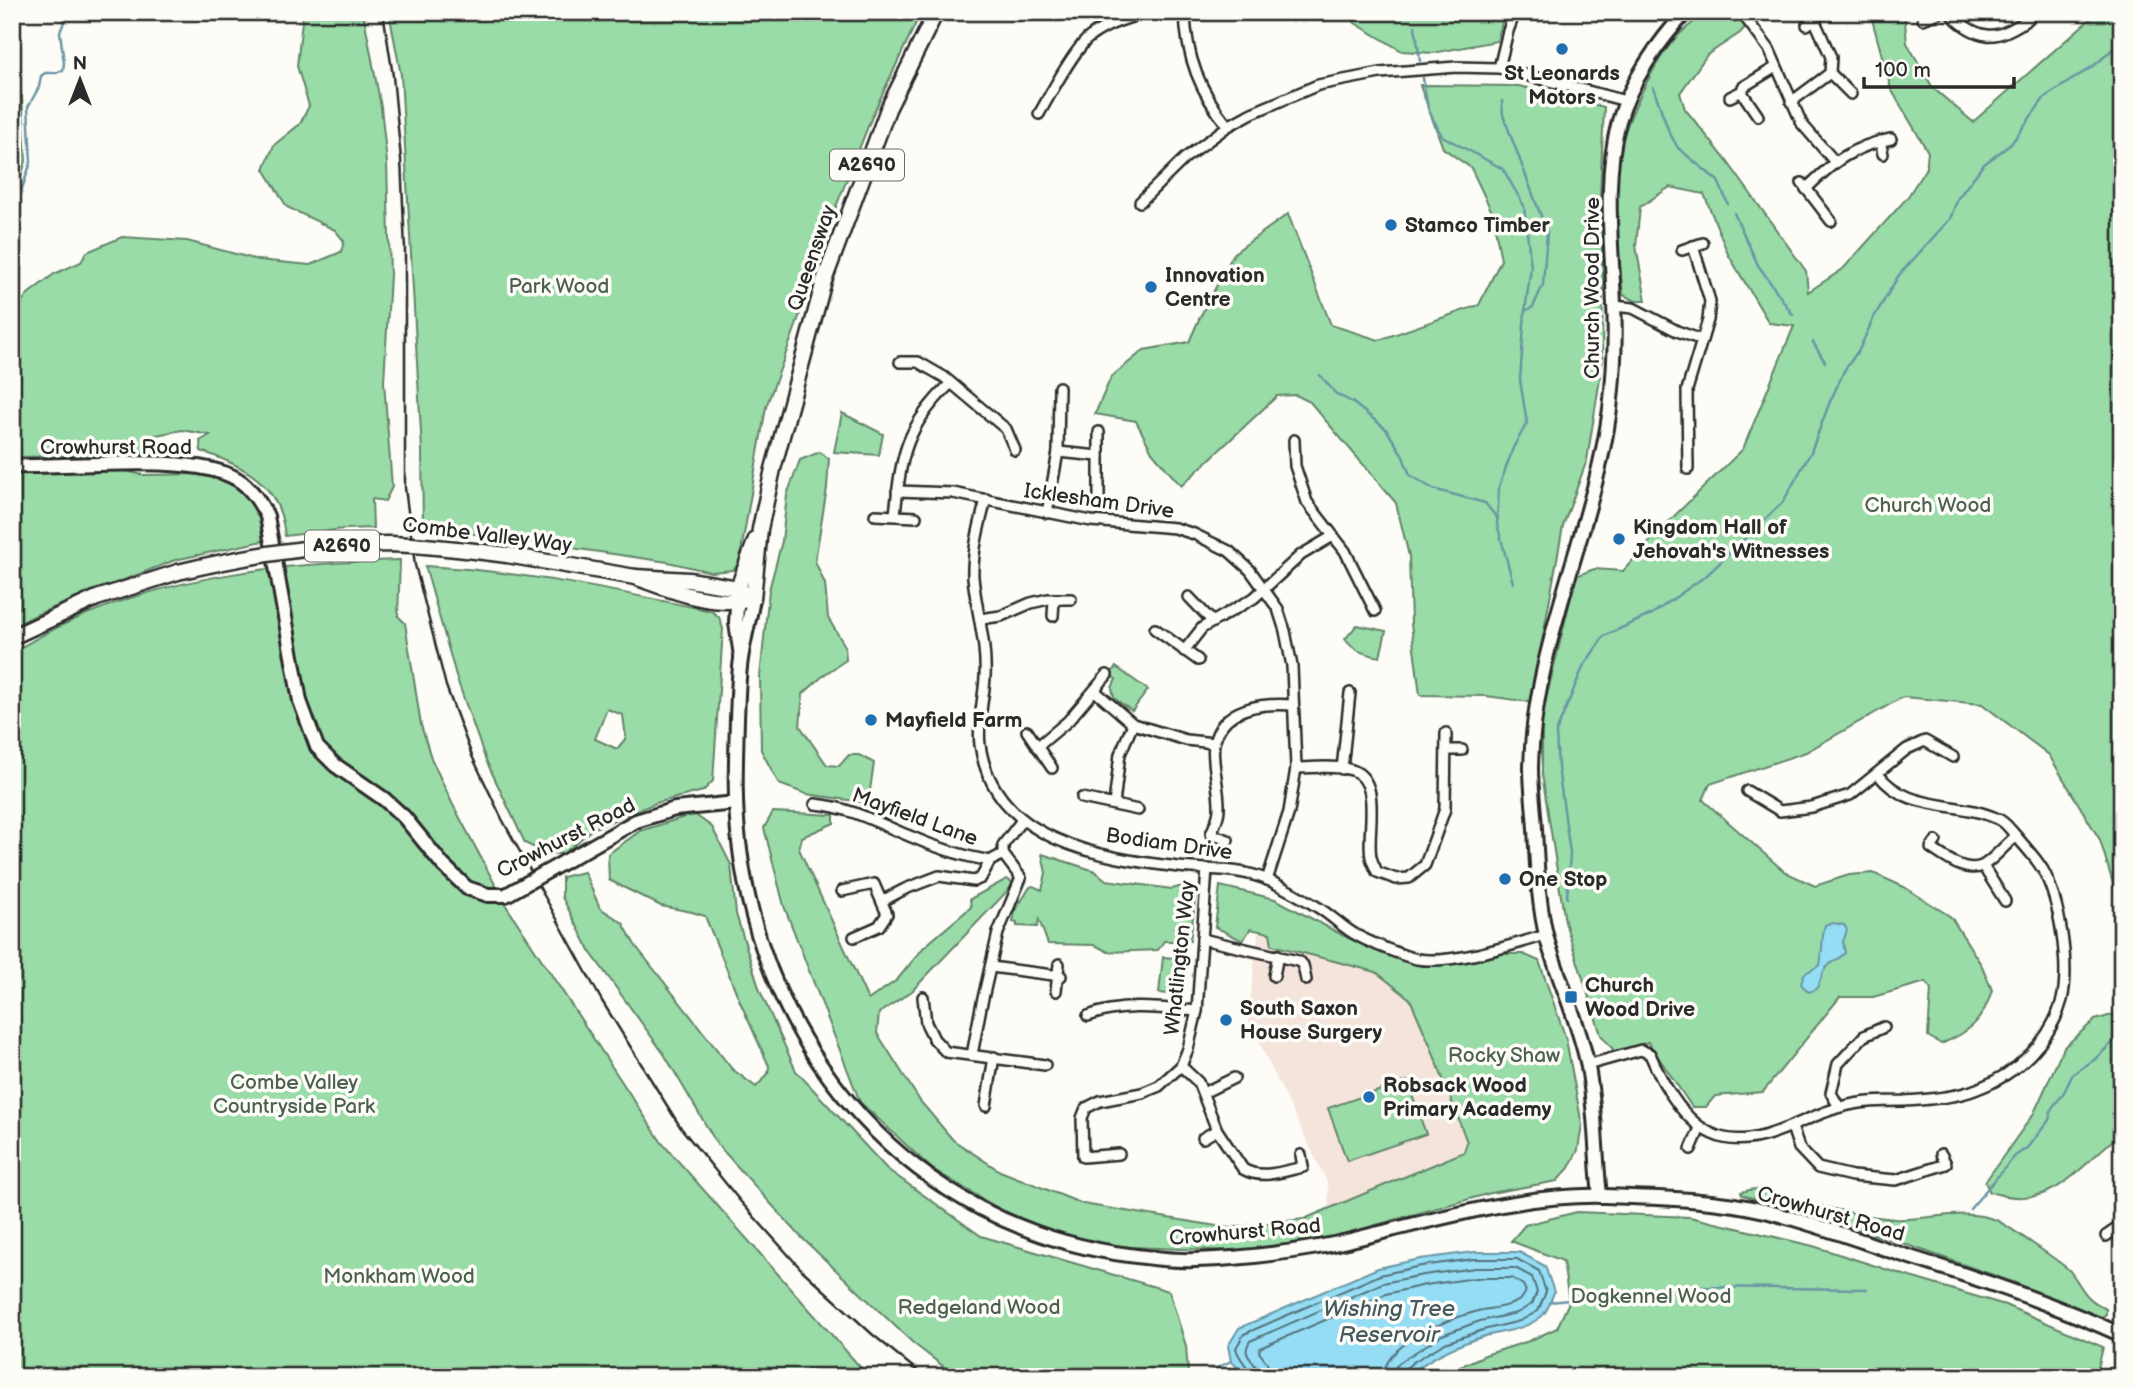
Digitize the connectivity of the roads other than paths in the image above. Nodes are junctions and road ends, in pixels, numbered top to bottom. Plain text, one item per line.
1 (936, 12) edge
2 (1153, 12) edge
3 (1185, 12) edge
4 (1515, 12) edge
5 (1686, 12) edge
6 (1741, 12) edge
7 (1941, 12) edge
8 (1950, 12) edge
9 (1923, 19) dead end
10 (2028, 19) dead end
11 (1814, 20) dead end
12 (1986, 36) junction
13 (1984, 47) dead end
14 (1776, 67) junction
15 (1499, 68) junction
16 (1830, 73) junction
17 (1742, 91) junction
18 (1851, 94) dead end
19 (1730, 97) dead end
20 (1626, 102) junction
21 (1791, 102) junction
22 (1039, 114) dead end
23 (1758, 116) dead end
24 (1228, 126) junction
25 (1891, 139) dead end
26 (1880, 141) junction
27 (1883, 154) dead end
28 (1835, 162) junction
29 (1140, 202) dead end
30 (1831, 221) dead end
31 (1703, 243) dead end
32 (1693, 246) junction
33 (1682, 250) dead end
34 (1615, 306) junction
35 (1702, 340) junction
36 (900, 362) dead end
37 (951, 383) junction
38 (1059, 387) dead end
39 (1099, 432) dead end
40 (1294, 440) dead end
41 (1015, 450) dead end
42 (1058, 452) junction
43 (1098, 456) junction
44 (1691, 463) dead end
45 (12, 466) edge
46 (897, 491) junction
47 (1102, 491) dead end
48 (986, 499) junction
49 (1047, 513) junction
50 (875, 515) dead end
51 (895, 515) junction
52 (916, 517) dead end
53 (760, 529) junction
54 (1333, 536) junction
55 (1263, 589) junction
56 (737, 595) junction
57 (1189, 597) dead end
58 (753, 598) junction
59 (1054, 598) junction
60 (1071, 599) dead end
61 (1375, 611) dead end
62 (1053, 616) dead end
63 (980, 619) junction
64 (1212, 621) junction
65 (1155, 629) dead end
66 (12, 636) edge
67 (1184, 651) junction
68 (741, 656) junction
69 (1198, 660) dead end
70 (1107, 675) dead end
71 (1095, 691) junction
72 (1350, 693) dead end
73 (1293, 705) junction
74 (1133, 723) junction
75 (1027, 731) dead end
76 (1446, 733) dead end
77 (1214, 743) junction
78 (1037, 747) junction
79 (1446, 750) junction
80 (1462, 750) dead end
81 (1953, 757) dead end
82 (1052, 768) dead end
83 (1296, 768) junction
84 (1342, 769) junction
85 (1878, 774) junction
86 (1747, 791) dead end
87 (1082, 798) dead end
88 (736, 803) junction
89 (815, 804) dead end
90 (1114, 804) junction
91 (1138, 810) dead end
92 (1022, 820) junction
93 (2016, 836) junction
94 (1228, 840) dead end
95 (1936, 841) dead end
96 (1003, 854) junction
97 (990, 861) junction
98 (1983, 866) junction
99 (1207, 869) junction
100 (1267, 880) junction
101 (842, 891) dead end
102 (882, 901) junction
103 (2006, 901) dead end
104 (1546, 935) junction
105 (855, 937) dead end
106 (1202, 939) junction
107 (1278, 955) junction
108 (1059, 964) dead end
109 (991, 967) junction
110 (1059, 976) junction
111 (1274, 976) dead end
112 (1306, 980) dead end
113 (1056, 991) dead end
114 (923, 997) dead end
115 (1197, 1011) junction
116 (1088, 1016) dead end
117 (1881, 1040) dead end
118 (972, 1055) junction
119 (994, 1057) junction
120 (1045, 1065) dead end
121 (1587, 1065) junction
122 (1181, 1066) junction
123 (1234, 1078) dead end
124 (1203, 1093) junction
125 (986, 1107) dead end
126 (1839, 1107) junction
127 (1792, 1126) junction
128 (1700, 1128) junction
129 (1217, 1129) junction
130 (1203, 1138) dead end
131 (1691, 1149) dead end
132 (1119, 1154) dead end
133 (1941, 1154) dead end
134 (1301, 1155) dead end
135 (1600, 1196) junction
136 (2122, 1225) edge
137 (2106, 1236) dead end
138 (2122, 1335) edge

1 - 53 main road, Queensway / A2690
2 - 22 street
3 - 24 street
4 - 15 street
5 - 20 street, Church Wood Drive
6 - 14 street
7 - 9 street
8 - 12 street
10 - 12 street
11 - 16 street
12 - 13 street
14 - 17 street
14 - 21 street
15 - 20 street
15 - 24 street
16 - 18 street
16 - 21 street
17 - 19 street
17 - 23 street
20 - 34 street, Church Wood Drive
21 - 28 street
24 - 29 street
25 - 26 street
26 - 27 street
26 - 28 street
28 - 30 street
31 - 32 street
32 - 33 street
32 - 35 street
34 - 35 street
34 - 104 street, Church Wood Drive
35 - 44 street
36 - 37 street
37 - 41 street
37 - 46 street
38 - 42 street
39 - 43 street
40 - 54 street
42 - 43 street
42 - 49 street
43 - 47 street
45 - 88 street, Crowhurst Road, bridge
46 - 48 street, Icklesham Drive
46 - 51 street
48 - 49 street, Icklesham Drive
48 - 63 street, Bodiam Drive
49 - 55 street, Icklesham Drive
50 - 51 street
51 - 52 street
53 - 56 main road, Queensway / A2690
53 - 58 main road, Queensway / A2690
54 - 55 street
54 - 61 street
55 - 64 street
55 - 73 street, Icklesham Drive
56 - 58 main road, Combe Valley Way / A2690
56 - 66 main road, Combe Valley Way / A2690, bridge
56 - 68 street, Queensway
57 - 64 street
58 - 68 street, Queensway
59 - 60 street
59 - 62 street
59 - 63 street
63 - 92 street, Bodiam Drive
64 - 67 street
65 - 67 street
67 - 69 street
68 - 88 street, Queensway
70 - 71 street
71 - 74 street
71 - 78 street
72 - 84 street
73 - 77 street
73 - 83 street, Icklesham Drive
74 - 77 street
74 - 90 street
75 - 78 street
76 - 79 street
77 - 94 street
78 - 82 street
79 - 80 street
79 - 84 street
81 - 85 street
83 - 84 street
83 - 100 street, Icklesham Drive
85 - 86 street
85 - 93 street
87 - 90 street
88 - 135 street, Crowhurst Road
89 - 97 street, Mayfield Lane
90 - 91 street
92 - 96 street, Mayfield Lane
92 - 99 street, Bodiam Drive
93 - 98 street
93 - 126 street
95 - 98 street
96 - 97 street, Mayfield Lane
96 - 109 street
97 - 102 street
98 - 103 street
99 - 100 street, Bodiam Drive
99 - 106 street, Whatlington Way
100 - 104 street, Bodiam Drive
101 - 102 street
102 - 105 street
104 - 121 street, Church Wood Drive
106 - 107 street
106 - 115 street, Whatlington Way
107 - 111 street
107 - 112 street
108 - 110 street
109 - 110 street
109 - 118 street
110 - 113 street
114 - 118 street
115 - 116 street
115 - 122 street, Whatlington Way
117 - 126 street
118 - 119 street
119 - 120 street
119 - 125 street
121 - 128 street
121 - 135 street, Church Wood Drive
122 - 124 street
122 - 132 street, Whatlington Way
123 - 124 street
124 - 129 street
126 - 127 street
127 - 128 street
127 - 133 street
128 - 131 street
129 - 130 street
129 - 134 street
135 - 138 street, Crowhurst Road
136 - 137 street

